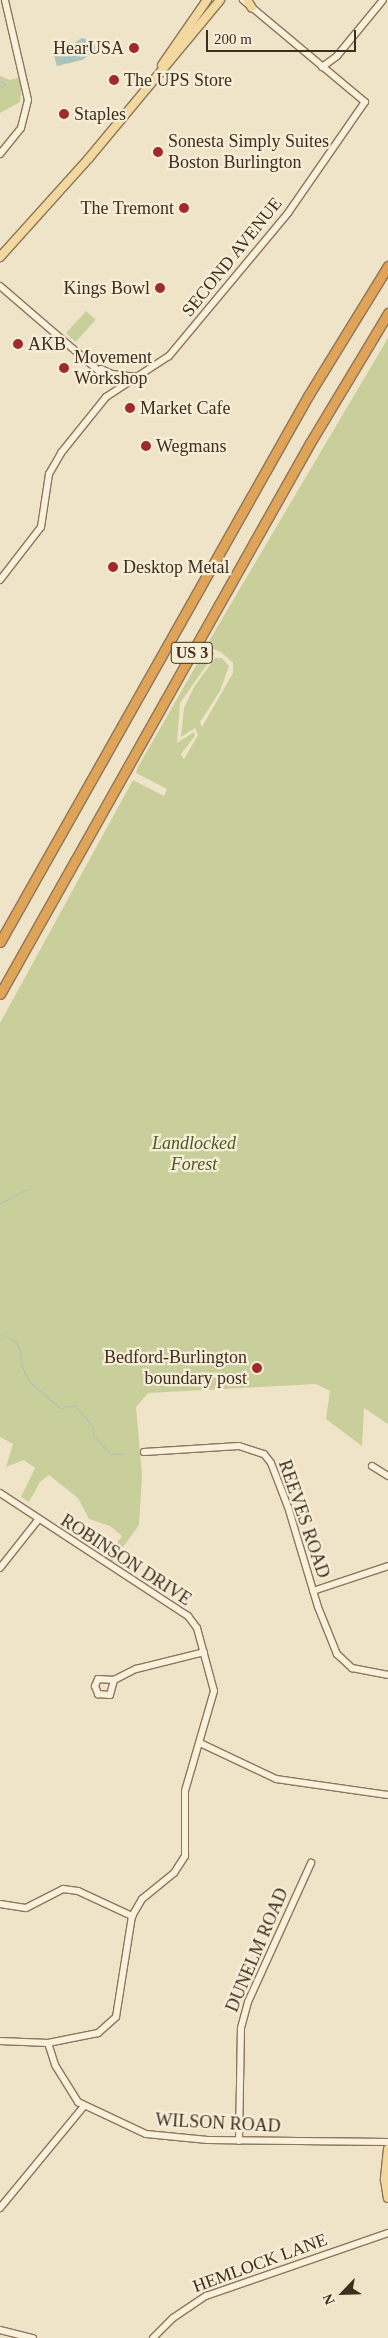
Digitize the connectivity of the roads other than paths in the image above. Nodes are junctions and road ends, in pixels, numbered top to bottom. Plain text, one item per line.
1 (5, 0) edge
2 (208, 0) edge
3 (220, 0) edge
4 (243, 0) edge
5 (247, 0) edge
6 (383, 0) edge
7 (252, 8) junction
8 (322, 67) junction
9 (158, 72) junction
10 (0, 154) edge
11 (0, 257) edge
12 (388, 266) edge
13 (0, 286) edge
14 (388, 313) edge
15 (120, 375) junction
16 (138, 376) junction
17 (110, 380) junction
18 (122, 384) junction
19 (116, 388) junction
20 (106, 397) junction
21 (0, 580) edge
22 (0, 942) edge
23 (0, 994) edge
24 (144, 1452) dead end
25 (372, 1466) dead end
26 (388, 1476) edge
27 (0, 1493) edge
28 (38, 1520) junction
29 (388, 1566) edge
30 (0, 1568) edge
31 (313, 1591) junction
32 (204, 1652) junction
33 (388, 1675) edge
34 (114, 1680) dead end
35 (200, 1743) junction
36 (388, 1795) edge
37 (310, 1863) dead end
38 (0, 1904) edge
39 (132, 1916) junction
40 (0, 2041) edge
41 (48, 2043) junction
42 (84, 2106) junction
43 (240, 2141) junction
44 (388, 2142) edge
45 (388, 2149) edge
46 (388, 2198) edge
47 (0, 2208) edge
48 (388, 2233) edge
49 (0, 2330) edge
50 (32, 2338) edge
51 (152, 2338) edge

1 - 10 street
2 - 9 main road
3 - 9 main road
4 - 7 street, SECOND AVENUE
5 - 7 main road
6 - 8 street
7 - 8 street, SECOND AVENUE
8 - 16 street, SECOND AVENUE
9 - 11 main road
12 - 22 highway, US 3
13 - 17 street
14 - 23 highway, US 3
15 - 16 street
15 - 17 street
15 - 18 street
16 - 18 street, SECOND AVENUE
17 - 19 street
17 - 20 street
18 - 19 street, SECOND AVENUE
19 - 20 street, SECOND AVENUE
20 - 21 street
24 - 31 street, REEVES ROAD
25 - 26 street
27 - 28 street, ROBINSON DRIVE
28 - 30 street
28 - 32 street, ROBINSON DRIVE
29 - 31 street
31 - 33 street, REEVES ROAD
32 - 34 street
32 - 35 street, ROBINSON DRIVE
35 - 36 street
35 - 39 street, ROBINSON DRIVE
37 - 43 street, DUNELM ROAD
38 - 39 street
39 - 41 street, ROBINSON DRIVE
40 - 41 street
41 - 42 street, WILSON ROAD
42 - 43 street, WILSON ROAD
42 - 47 street
43 - 44 street, WILSON ROAD
45 - 46 main road
48 - 51 street, HEMLOCK LANE
49 - 50 street

